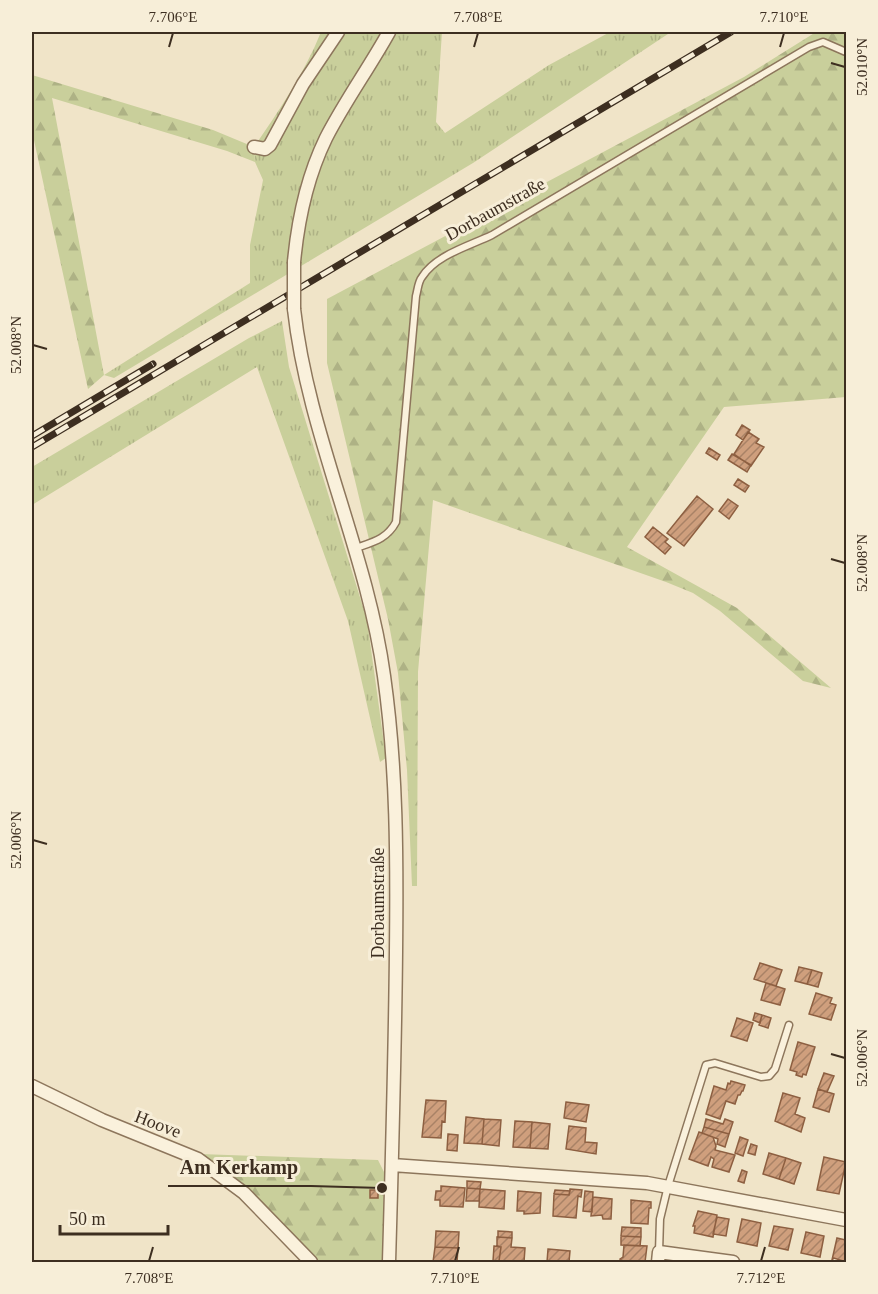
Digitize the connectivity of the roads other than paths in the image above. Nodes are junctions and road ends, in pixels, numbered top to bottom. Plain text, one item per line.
1 (338, 32) edge
2 (389, 32) edge
3 (846, 52) edge
4 (254, 147) dead end
5 (356, 548) junction
6 (789, 1025) dead end
7 (32, 1086) edge
8 (392, 1165) junction
9 (668, 1186) junction
10 (846, 1220) edge
11 (658, 1257) edge
12 (311, 1263) edge
13 (389, 1263) edge
14 (732, 1263) edge

1 - 4 street
2 - 5 street, Dorbaumstraße, bridge
3 - 5 lane, Dorbaumstraße
5 - 8 street, Dorbaumstraße
6 - 9 lane
7 - 12 street, Hoove
8 - 9 street
8 - 13 street, Dorbaumstraße
9 - 10 street
9 - 11 lane
11 - 14 street

